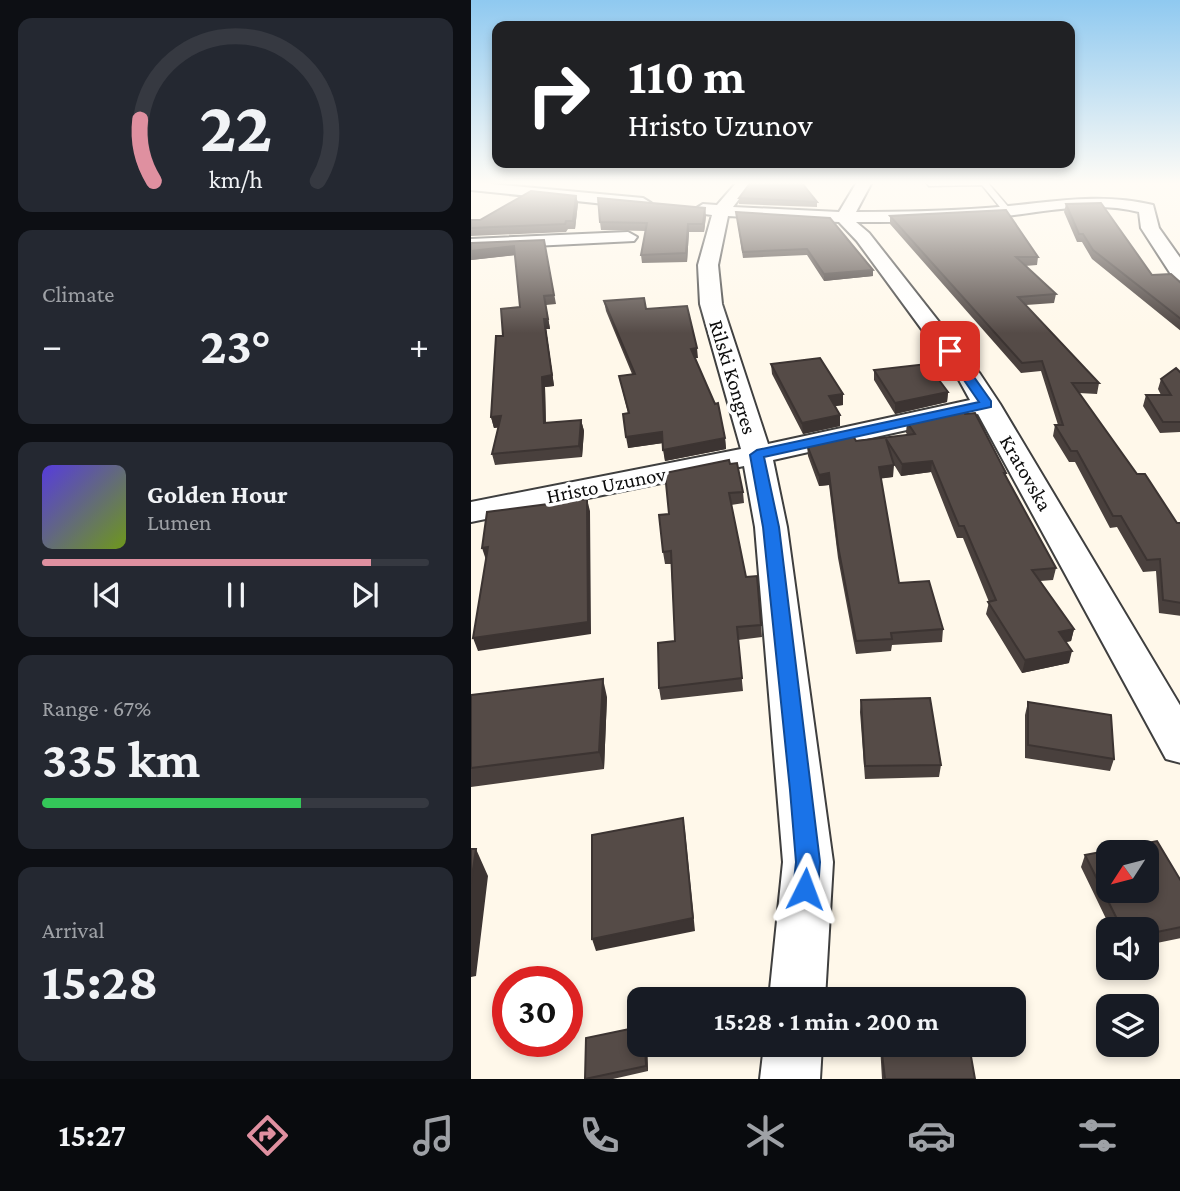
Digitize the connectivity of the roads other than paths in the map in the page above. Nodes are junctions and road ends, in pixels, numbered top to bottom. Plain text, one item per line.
1 (707, 232) edge
2 (858, 232) edge
3 (1153, 232) edge
4 (628, 237) edge
5 (471, 244) edge
6 (1180, 275) edge
7 (987, 404) junction
8 (757, 455) junction
9 (471, 512) edge
10 (1180, 746) edge
11 (798, 987) edge
12 (792, 1057) edge
13 (790, 1079) edge

1 - 8 street, Rilski Kongres
2 - 7 street, Kratovska
3 - 6 street
4 - 5 street
7 - 8 street, Hristo Uzunov
7 - 10 street, Kratovska
8 - 9 street, Hristo Uzunov
8 - 11 street, Rilski Kongres
12 - 13 street

